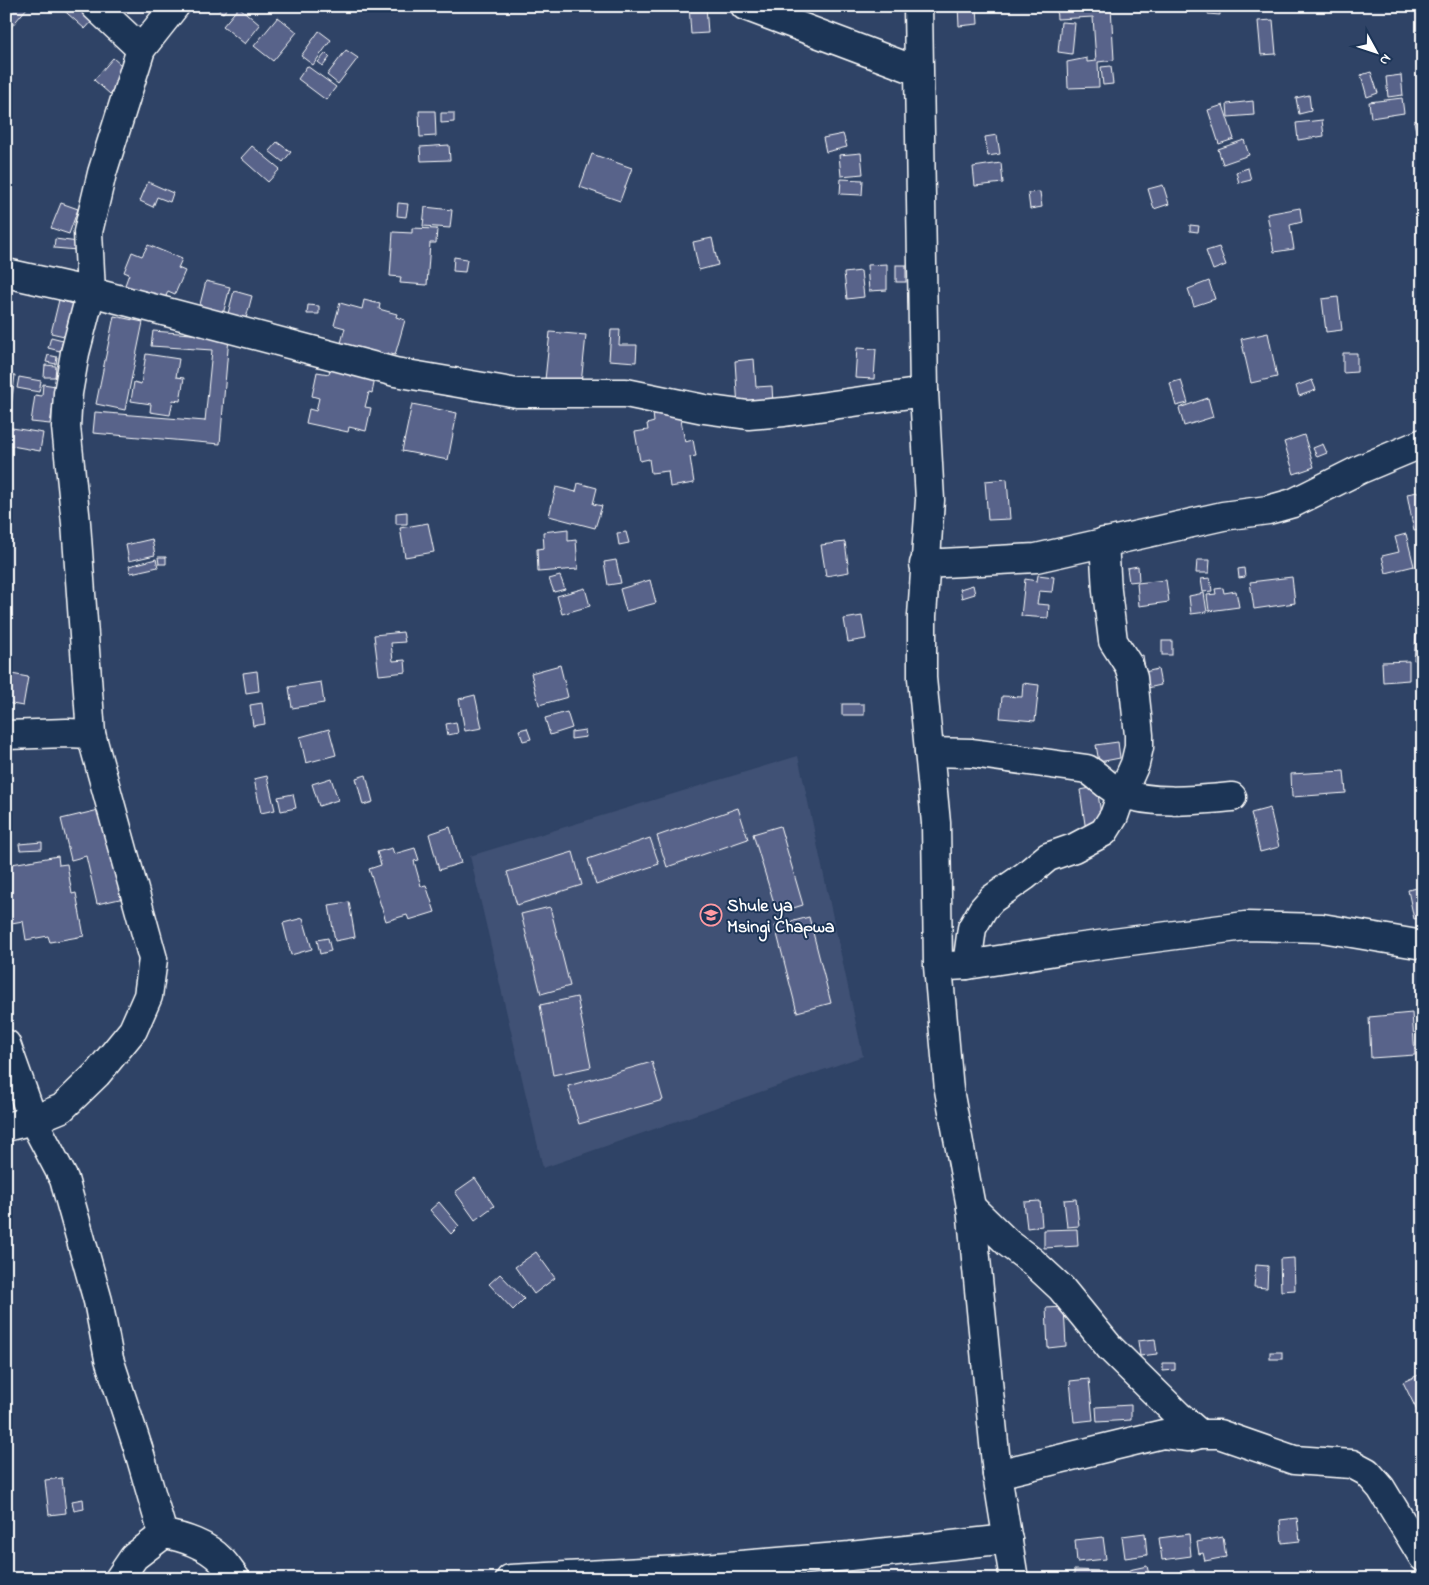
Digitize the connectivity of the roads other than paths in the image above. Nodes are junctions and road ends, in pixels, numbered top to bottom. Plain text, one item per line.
1 (94, 6) edge
2 (175, 6) edge
3 (745, 6) edge
4 (918, 6) edge
5 (141, 49) junction
6 (918, 71) junction
7 (6, 273) edge
8 (91, 292) junction
9 (924, 392) junction
10 (1423, 443) edge
11 (1104, 542) junction
12 (924, 564) junction
13 (92, 734) junction
14 (6, 735) edge
15 (929, 752) junction
16 (1122, 793) junction
17 (1232, 798) dead end
18 (1423, 945) edge
19 (967, 965) junction
20 (938, 966) junction
21 (6, 1044) edge
22 (33, 1120) junction
23 (6, 1127) edge
24 (971, 1207) junction
25 (1200, 1434) junction
26 (997, 1474) junction
27 (161, 1536) junction
28 (1008, 1539) junction
29 (1423, 1557) edge
30 (722, 1573) edge
31 (119, 1579) edge
32 (236, 1579) edge
33 (510, 1579) edge
34 (1014, 1579) edge

1 - 5 street
2 - 5 street
3 - 6 street
4 - 6 street
5 - 8 street
6 - 9 street
7 - 8 street
8 - 9 street
8 - 13 street
9 - 12 street
10 - 11 street
11 - 12 street
11 - 16 street
12 - 15 street
13 - 14 street
13 - 22 street
15 - 16 street
15 - 20 street
16 - 17 street
16 - 19 street
18 - 19 street
19 - 20 street
20 - 24 street
21 - 22 street
22 - 23 street
22 - 27 street
24 - 25 street
24 - 26 street
25 - 26 street
25 - 29 street
26 - 28 street
27 - 31 street
27 - 32 street
28 - 30 street
28 - 34 street
30 - 33 street

